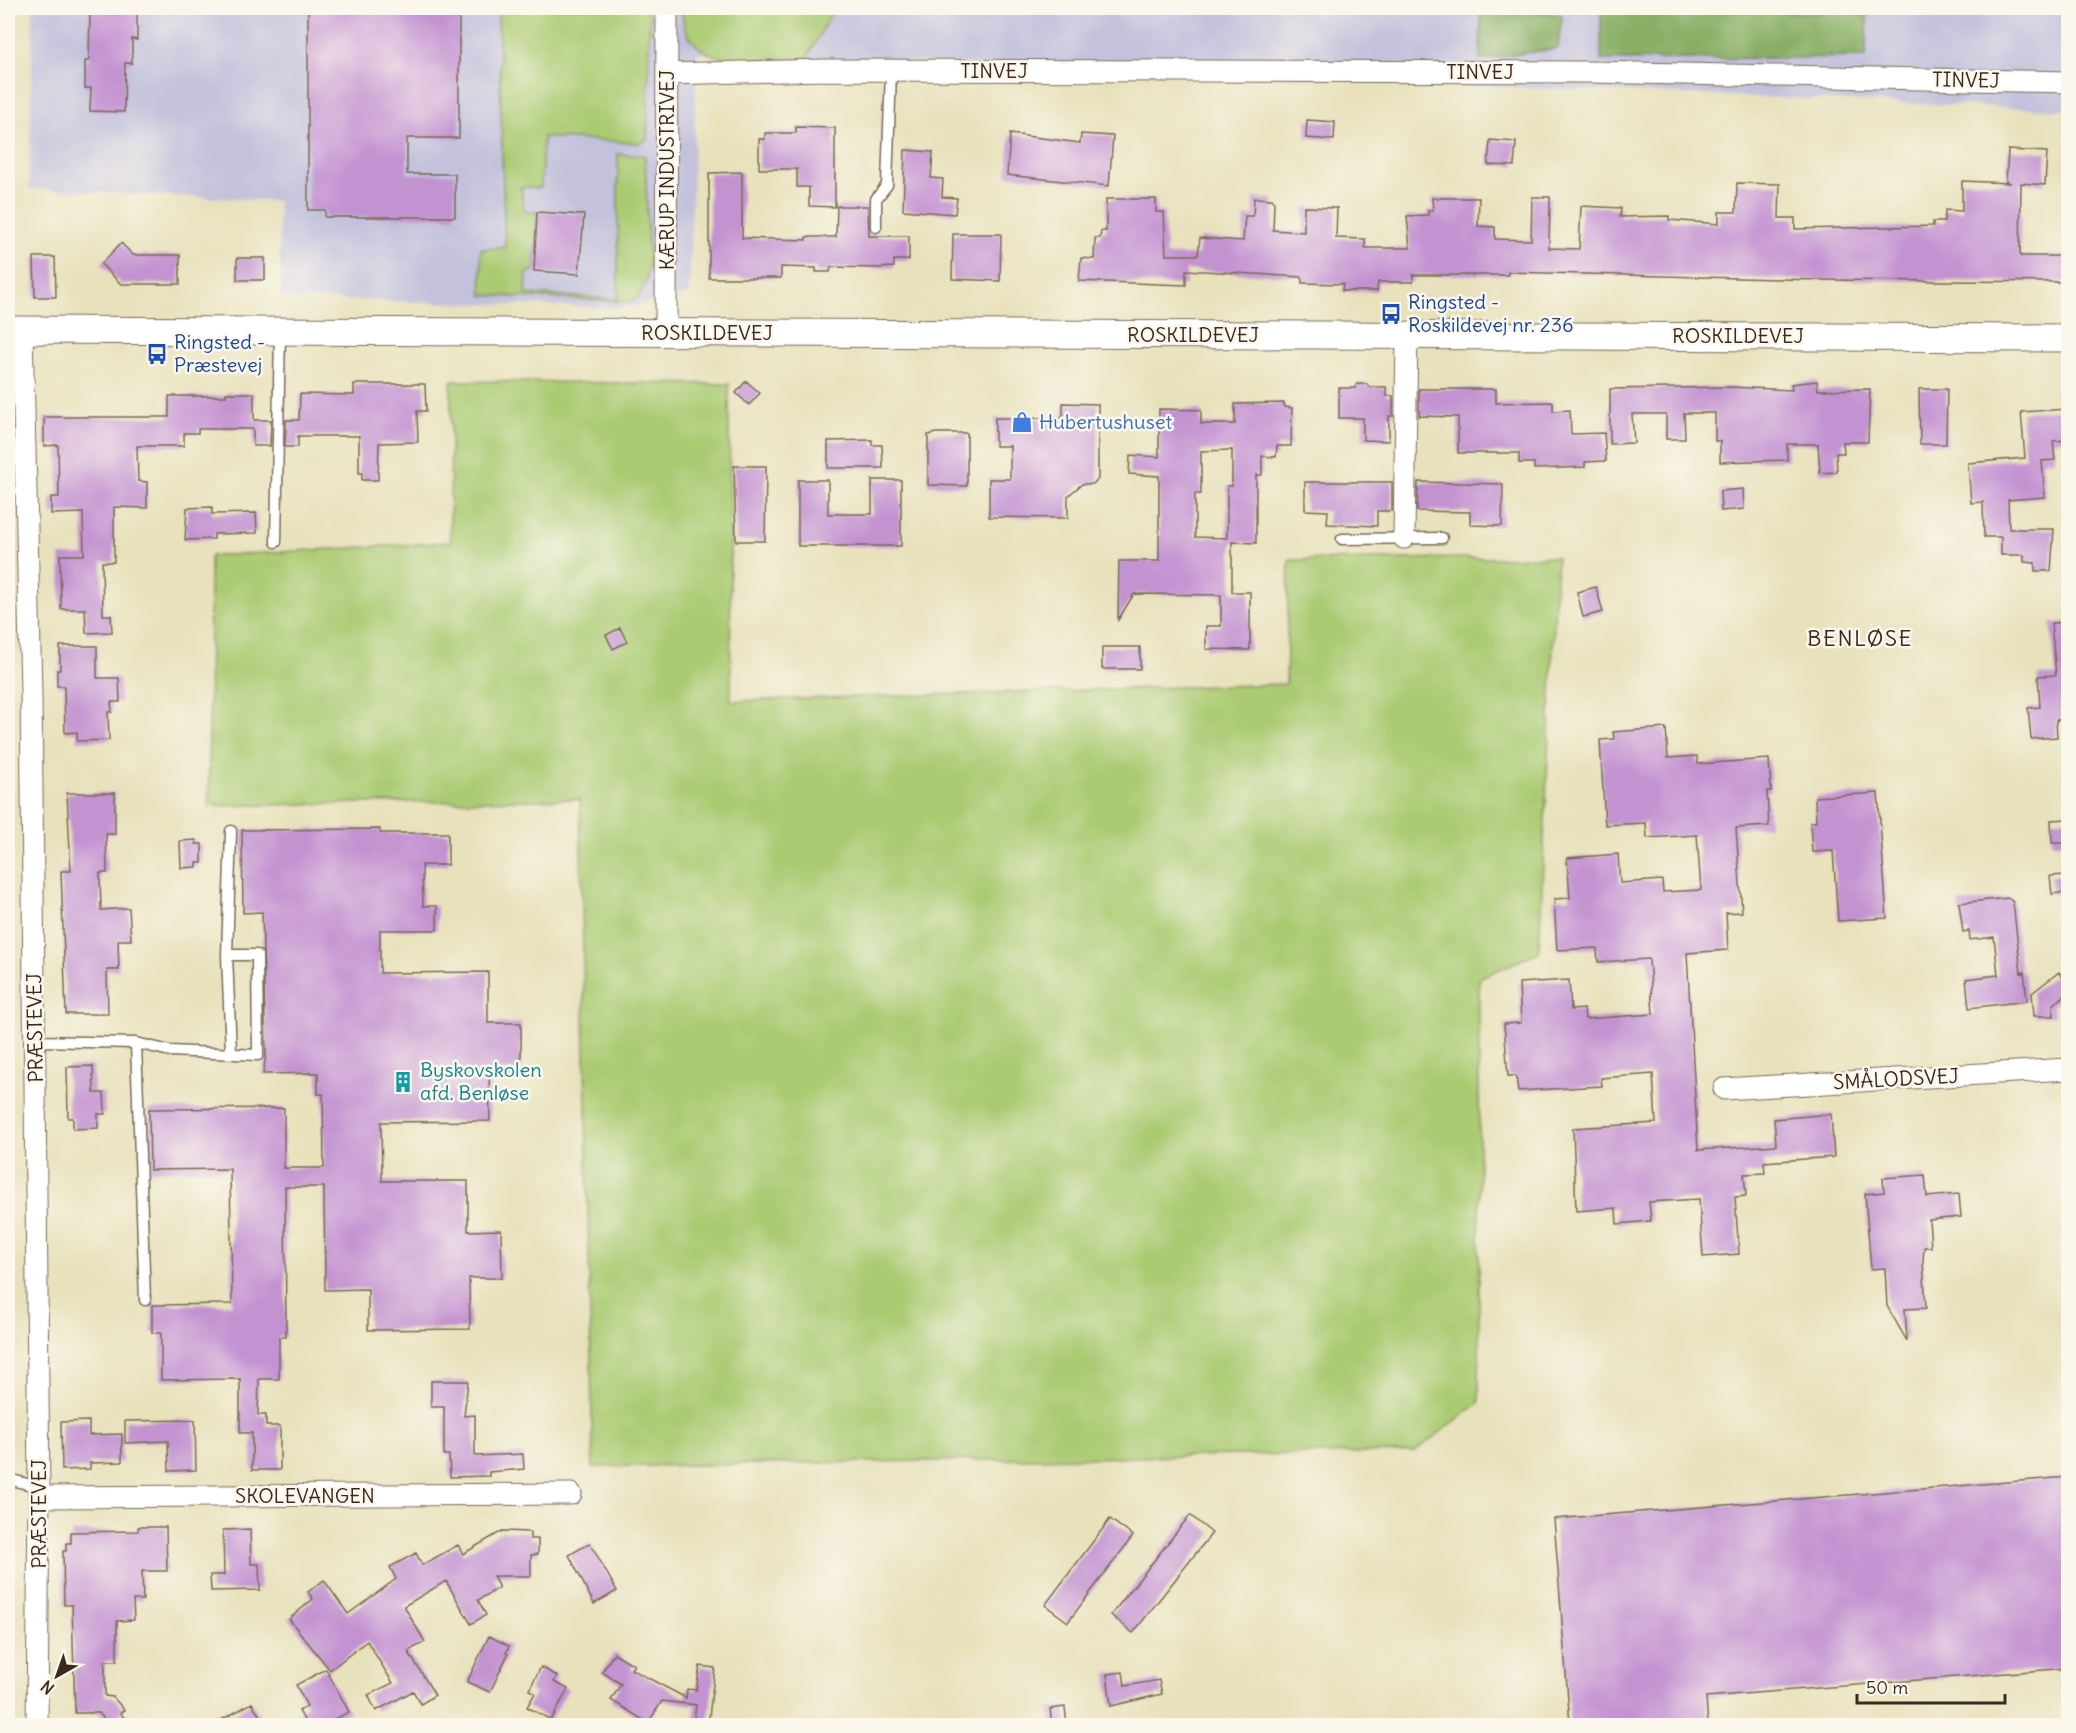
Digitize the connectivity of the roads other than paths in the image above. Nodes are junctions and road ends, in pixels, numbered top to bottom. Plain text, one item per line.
1 (667, 8) edge
2 (891, 71) junction
3 (667, 74) junction
4 (2068, 82) edge
5 (876, 227) dead end
6 (15, 330) edge
7 (280, 331) junction
8 (666, 333) junction
9 (1407, 335) junction
10 (2068, 338) edge
11 (1404, 538) junction
12 (1442, 538) dead end
13 (1342, 539) dead end
14 (276, 542) dead end
15 (231, 831) dead end
16 (227, 955) junction
17 (35, 1041) junction
18 (136, 1043) junction
19 (231, 1053) junction
20 (2068, 1068) edge
21 (1724, 1089) dead end
22 (146, 1300) dead end
23 (8, 1479) edge
24 (39, 1492) junction
25 (571, 1494) dead end
26 (37, 1725) edge

1 - 3 street, KÆRUP INDUSTRIVEJ
2 - 3 street, TINVEJ
2 - 4 street, TINVEJ
2 - 5 lane
3 - 8 street, KÆRUP INDUSTRIVEJ
6 - 7 street, ROSKILDEVEJ
6 - 17 street, PRÆSTEVEJ
7 - 8 street, ROSKILDEVEJ
7 - 14 lane
8 - 9 street, ROSKILDEVEJ
9 - 10 street, ROSKILDEVEJ
9 - 11 street
11 - 12 lane
11 - 13 lane
15 - 16 lane
16 - 19 lane
16 - 19 lane
17 - 18 lane
17 - 24 street, PRÆSTEVEJ
18 - 19 lane
18 - 22 lane
20 - 21 street, SMÅLODSVEJ
23 - 24 lane
24 - 25 street, SKOLEVANGEN
24 - 26 street, PRÆSTEVEJ

